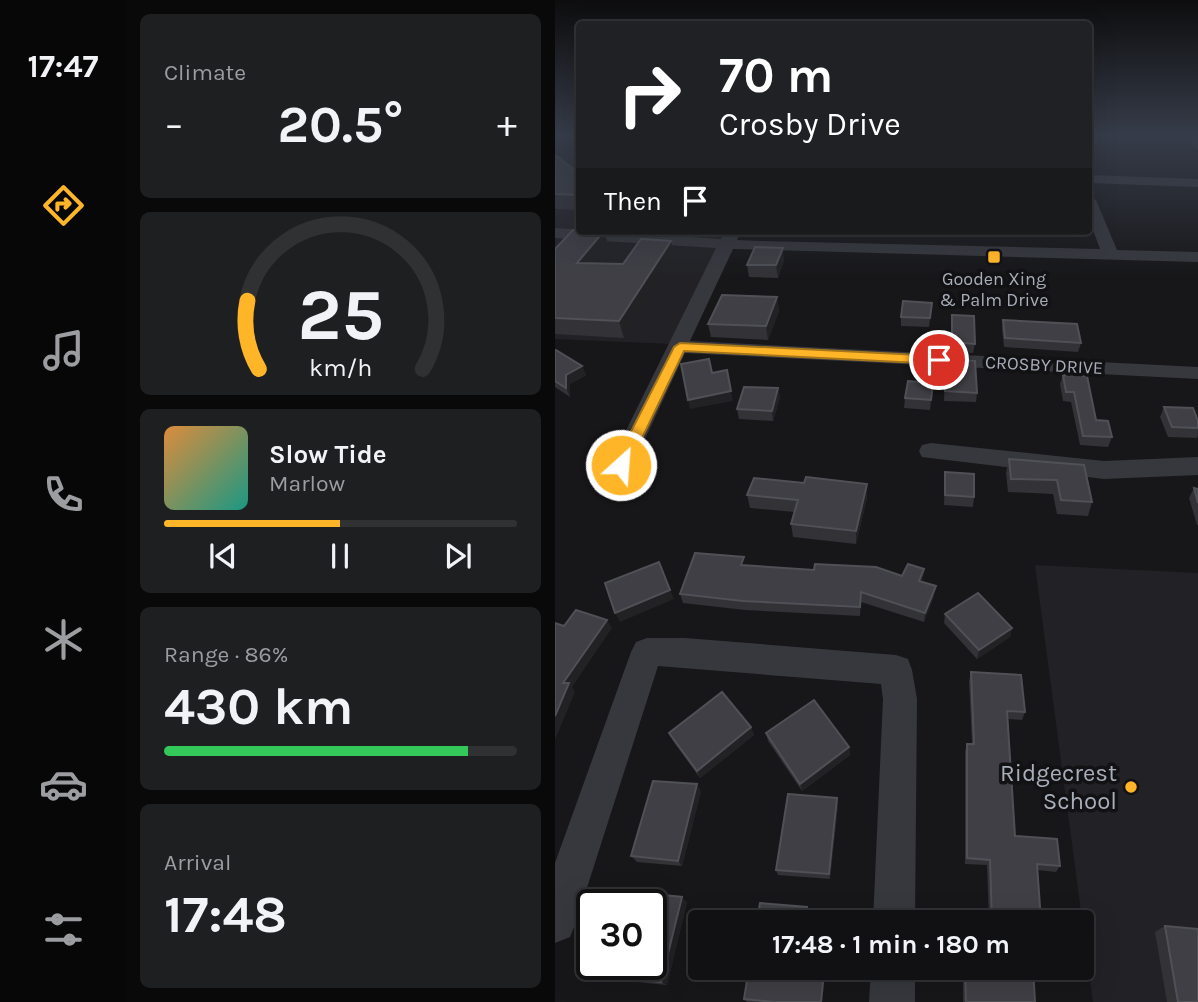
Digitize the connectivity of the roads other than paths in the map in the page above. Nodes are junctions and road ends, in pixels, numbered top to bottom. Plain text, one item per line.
1 (1164, 182) edge
2 (1198, 183) edge
3 (1092, 208) edge
4 (555, 233) edge
5 (576, 233) edge
6 (642, 235) edge
7 (957, 235) edge
8 (730, 237) edge
9 (958, 251) junction
10 (1111, 256) junction
11 (1198, 257) edge
12 (680, 347) junction
13 (1198, 373) edge
14 (931, 451) dead end
15 (621, 465) dead end
16 (1198, 467) edge
17 (894, 910) edge
18 (555, 922) edge
19 (893, 980) edge
20 (892, 1002) edge

1 - 2 street
3 - 10 street
4 - 5 street
6 - 8 street
7 - 9 street
8 - 9 street
8 - 12 street
9 - 10 street
10 - 11 street
12 - 13 street, CROSBY DRIVE
12 - 15 street
14 - 16 street
17 - 18 street
19 - 20 street

